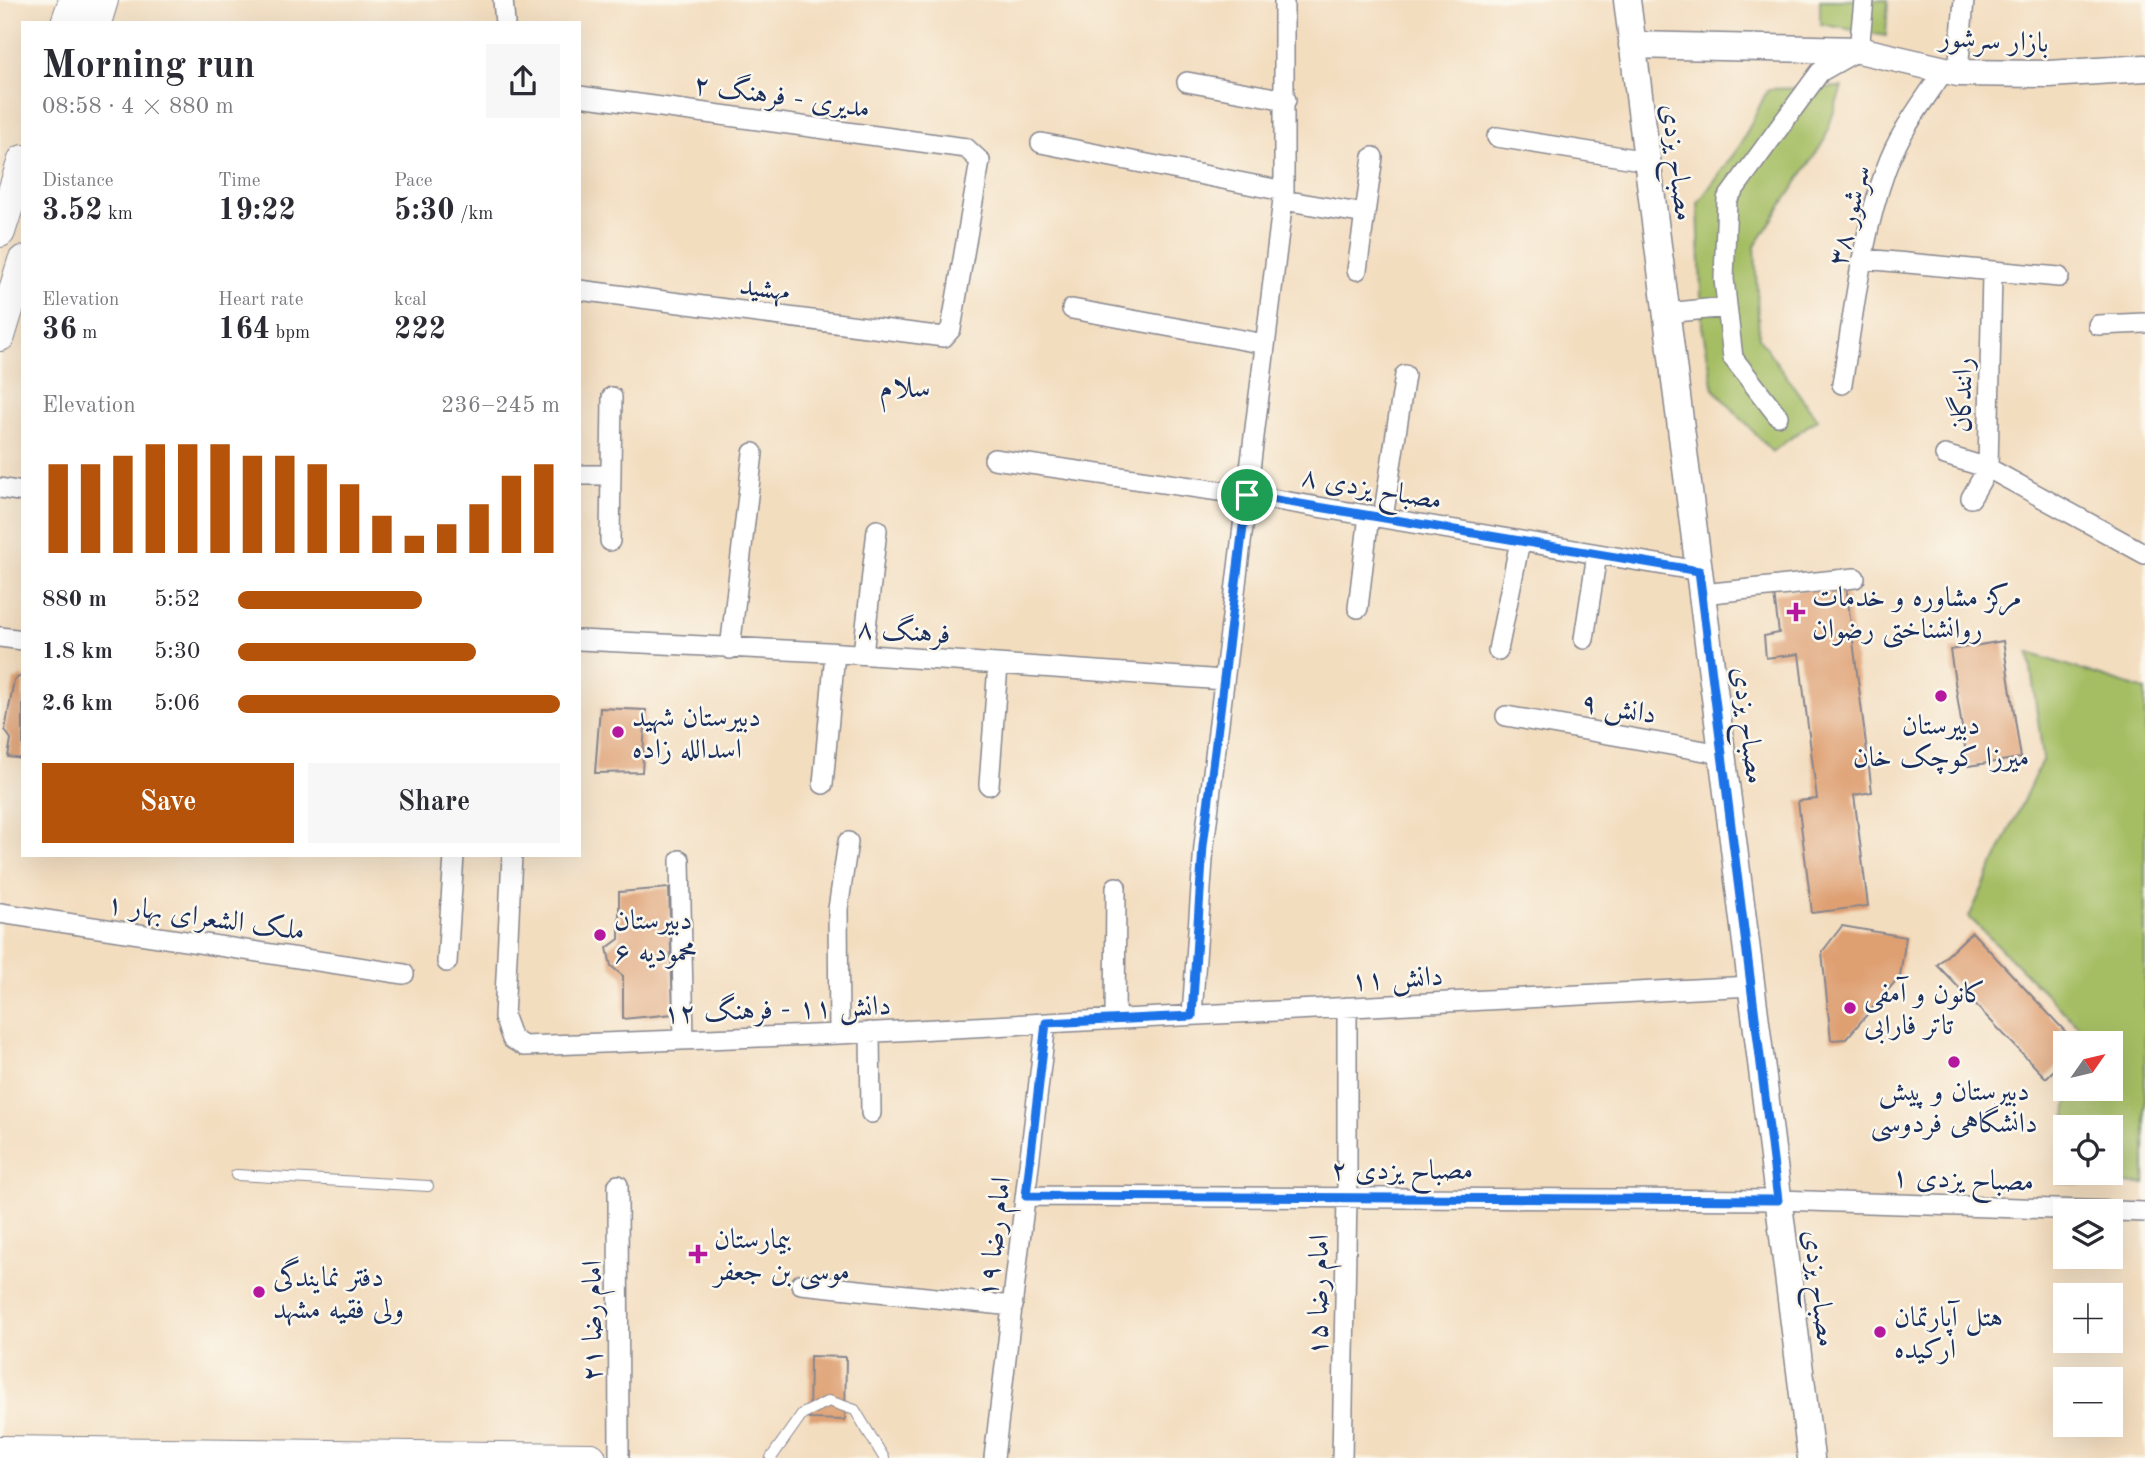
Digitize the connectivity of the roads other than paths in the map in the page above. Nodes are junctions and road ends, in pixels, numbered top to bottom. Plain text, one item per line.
1 (74, 0) edge
2 (103, 0) edge
3 (503, 0) edge
4 (1284, 0) edge
5 (1627, 0) edge
6 (1864, 0) edge
7 (1964, 0) edge
8 (67, 21) edge
9 (97, 21) edge
10 (505, 21) edge
11 (1632, 45) junction
12 (1858, 50) junction
13 (2145, 68) edge
14 (1950, 73) junction
15 (1187, 82) dead end
16 (581, 96) edge
17 (1286, 100) junction
18 (1497, 137) dead end
19 (1041, 143) dead end
20 (1373, 157) dead end
21 (1647, 161) junction
22 (21, 166) edge
23 (1284, 195) junction
24 (1365, 214) junction
25 (0, 232) edge
26 (1864, 259) junction
27 (21, 268) edge
28 (1357, 270) dead end
29 (1992, 273) junction
30 (2059, 277) dead end
31 (581, 290) edge
32 (1727, 307) junction
33 (1072, 309) dead end
34 (1666, 313) junction
35 (2145, 323) edge
36 (2098, 325) dead end
37 (0, 336) edge
38 (944, 337) joint
39 (1265, 344) junction
40 (1405, 375) dead end
41 (1842, 384) dead end
42 (612, 397) dead end
43 (1778, 416) dead end
44 (753, 453) dead end
45 (1945, 455) dead end
46 (994, 459) dead end
47 (1988, 468) junction
48 (581, 475) edge
49 (611, 475) junction
50 (0, 488) edge
51 (21, 492) edge
52 (1247, 495) junction
53 (1971, 498) dead end
54 (1376, 517) junction
55 (877, 530) dead end
56 (610, 541) dead end
57 (1520, 541) junction
58 (1597, 554) junction
59 (2145, 554) edge
60 (1855, 578) dead end
61 (1700, 582) junction
62 (1358, 608) dead end
63 (0, 636) edge
64 (1584, 639) dead end
65 (21, 640) edge
66 (581, 640) edge
67 (730, 649) junction
68 (1498, 650) dead end
69 (835, 653) junction
70 (863, 654) junction
71 (998, 665) junction
72 (1224, 681) junction
73 (1506, 716) dead end
74 (1722, 754) junction
75 (823, 783) dead end
76 (989, 785) dead end
77 (848, 842) dead end
78 (454, 857) edge
79 (512, 857) edge
80 (680, 860) dead end
81 (1116, 887) dead end
82 (0, 913) edge
83 (447, 962) dead end
84 (404, 974) dead end
85 (1751, 986) junction
86 (1347, 1007) junction
87 (1192, 1016) junction
88 (1115, 1020) junction
89 (1046, 1023) junction
90 (870, 1032) junction
91 (839, 1034) junction
92 (684, 1040) junction
93 (871, 1113) dead end
94 (236, 1175) dead end
95 (618, 1185) dead end
96 (428, 1186) dead end
97 (1026, 1196) junction
98 (1348, 1197) junction
99 (1778, 1200) junction
100 (2145, 1212) edge
101 (801, 1284) dead end
102 (1013, 1306) junction
103 (0, 1451) edge
104 (591, 1458) edge
105 (619, 1458) edge
106 (771, 1458) edge
107 (884, 1458) edge
108 (994, 1458) edge
109 (1342, 1458) edge
110 (1811, 1458) edge

1 - 8 main road
2 - 9 main road
3 - 10 street
4 - 17 street
5 - 11 main road, مصباح یزدی
6 - 12 street
7 - 14 street
11 - 12 main road, بازار سرشور
11 - 21 main road, مصباح یزدی
12 - 14 main road, بازار سرشور
12 - 32 street
13 - 14 main road, بازار سرشور
14 - 26 street, سرشور ۳۸
15 - 17 street
16 - 38 street, مدیری - فرهنگ ۲
17 - 23 street
18 - 21 street
19 - 23 street
20 - 24 street
21 - 34 main road, مصباح یزدی
22 - 25 main road
23 - 24 street
23 - 39 street
24 - 28 street
26 - 29 street
26 - 41 street, سرشور ۳۸
27 - 37 main road
29 - 30 street
29 - 47 street, رانندگان
31 - 38 street, مهشید
32 - 34 street
32 - 43 street
33 - 39 street
34 - 61 main road, مصباح یزدی
35 - 36 street
39 - 52 street
40 - 54 street
42 - 49 street
44 - 67 street
45 - 47 street
46 - 52 street, مصباح یزدی ۸
47 - 53 street
47 - 59 street, رانندگان
48 - 49 street
49 - 56 street
50 - 51 street
52 - 54 street, مصباح یزدی ۸
52 - 72 street
54 - 57 street, مصباح یزدی ۸
54 - 62 street
55 - 70 street
57 - 58 street, مصباح یزدی ۸
57 - 68 street
58 - 61 street, مصباح یزدی ۸
58 - 64 street
60 - 61 street, مصباح یزدی ۸
61 - 74 main road, مصباح یزدی
63 - 65 street
66 - 67 street, فرهنگ ۸
67 - 69 street, فرهنگ ۸
69 - 70 street, فرهنگ ۸
69 - 75 street
70 - 71 street, فرهنگ ۸
71 - 72 street, فرهنگ ۸
71 - 76 street
72 - 87 street
73 - 74 street, دانش ۹
74 - 85 main road, مصباح یزدی
77 - 91 street
78 - 83 street
79 - 92 street, دانش ۱۱ - فرهنگ ۱۲
80 - 92 street
81 - 88 street
82 - 84 street, ملک الشعرای بهار ۱
85 - 86 street, دانش ۱۱
85 - 99 main road, مصباح یزدی
86 - 87 street, دانش ۱۱
86 - 98 street, امام رضا ۱۵
87 - 88 street, دانش ۱۱
88 - 89 street, دانش ۱۱
89 - 90 street, دانش ۱۱ - فرهنگ ۱۲
89 - 97 street, امام رضا ۱۹
90 - 91 street, دانش ۱۱ - فرهنگ ۱۲
90 - 93 street
91 - 92 street, دانش ۱۱ - فرهنگ ۱۲
94 - 96 lane
95 - 105 street, امام رضا ۲۱
97 - 98 street, مصباح یزدی ۲
97 - 102 street, امام رضا ۱۹
98 - 99 street, مصباح یزدی ۲
98 - 109 street, امام رضا ۱۵
99 - 100 street, مصباح یزدی ۱
99 - 110 main road, مصباح یزدی
101 - 102 street
102 - 108 street, امام رضا ۱۹
103 - 104 main road
106 - 107 lane

